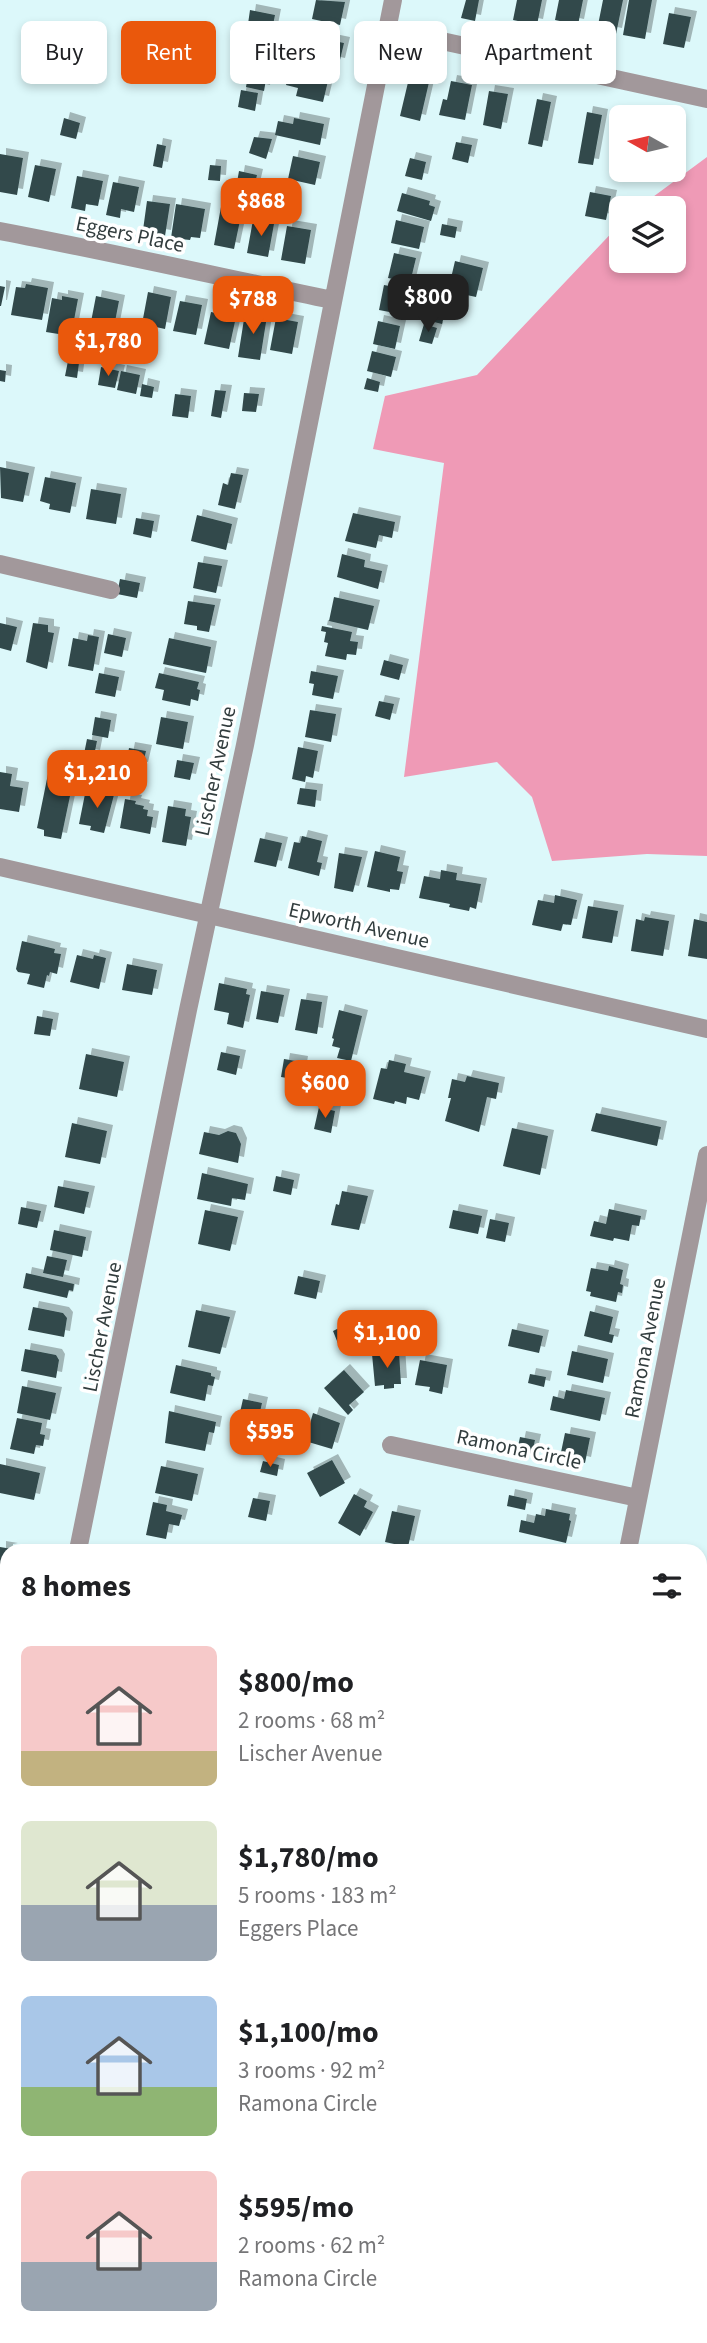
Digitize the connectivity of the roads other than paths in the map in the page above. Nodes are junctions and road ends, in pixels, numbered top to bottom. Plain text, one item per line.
1 (393, 0) edge
2 (389, 21) edge
3 (447, 42) edge
4 (376, 84) edge
5 (707, 99) edge
6 (0, 231) edge
7 (332, 300) junction
8 (0, 564) edge
9 (111, 590) dead end
10 (0, 867) edge
11 (208, 914) junction
12 (707, 1029) edge
13 (707, 1155) edge
14 (391, 1445) dead end
15 (638, 1498) junction
16 (79, 1544) edge
17 (629, 1544) edge

1 - 2 street, Lischer Avenue
3 - 5 street
4 - 7 street, Lischer Avenue
6 - 7 street, Eggers Place
7 - 11 street, Lischer Avenue
8 - 9 street
10 - 11 street, Epworth Avenue
11 - 12 street, Epworth Avenue
11 - 16 street, Lischer Avenue
13 - 15 street, Ramona Avenue
14 - 15 street, Ramona Circle
15 - 17 street, Ramona Avenue

